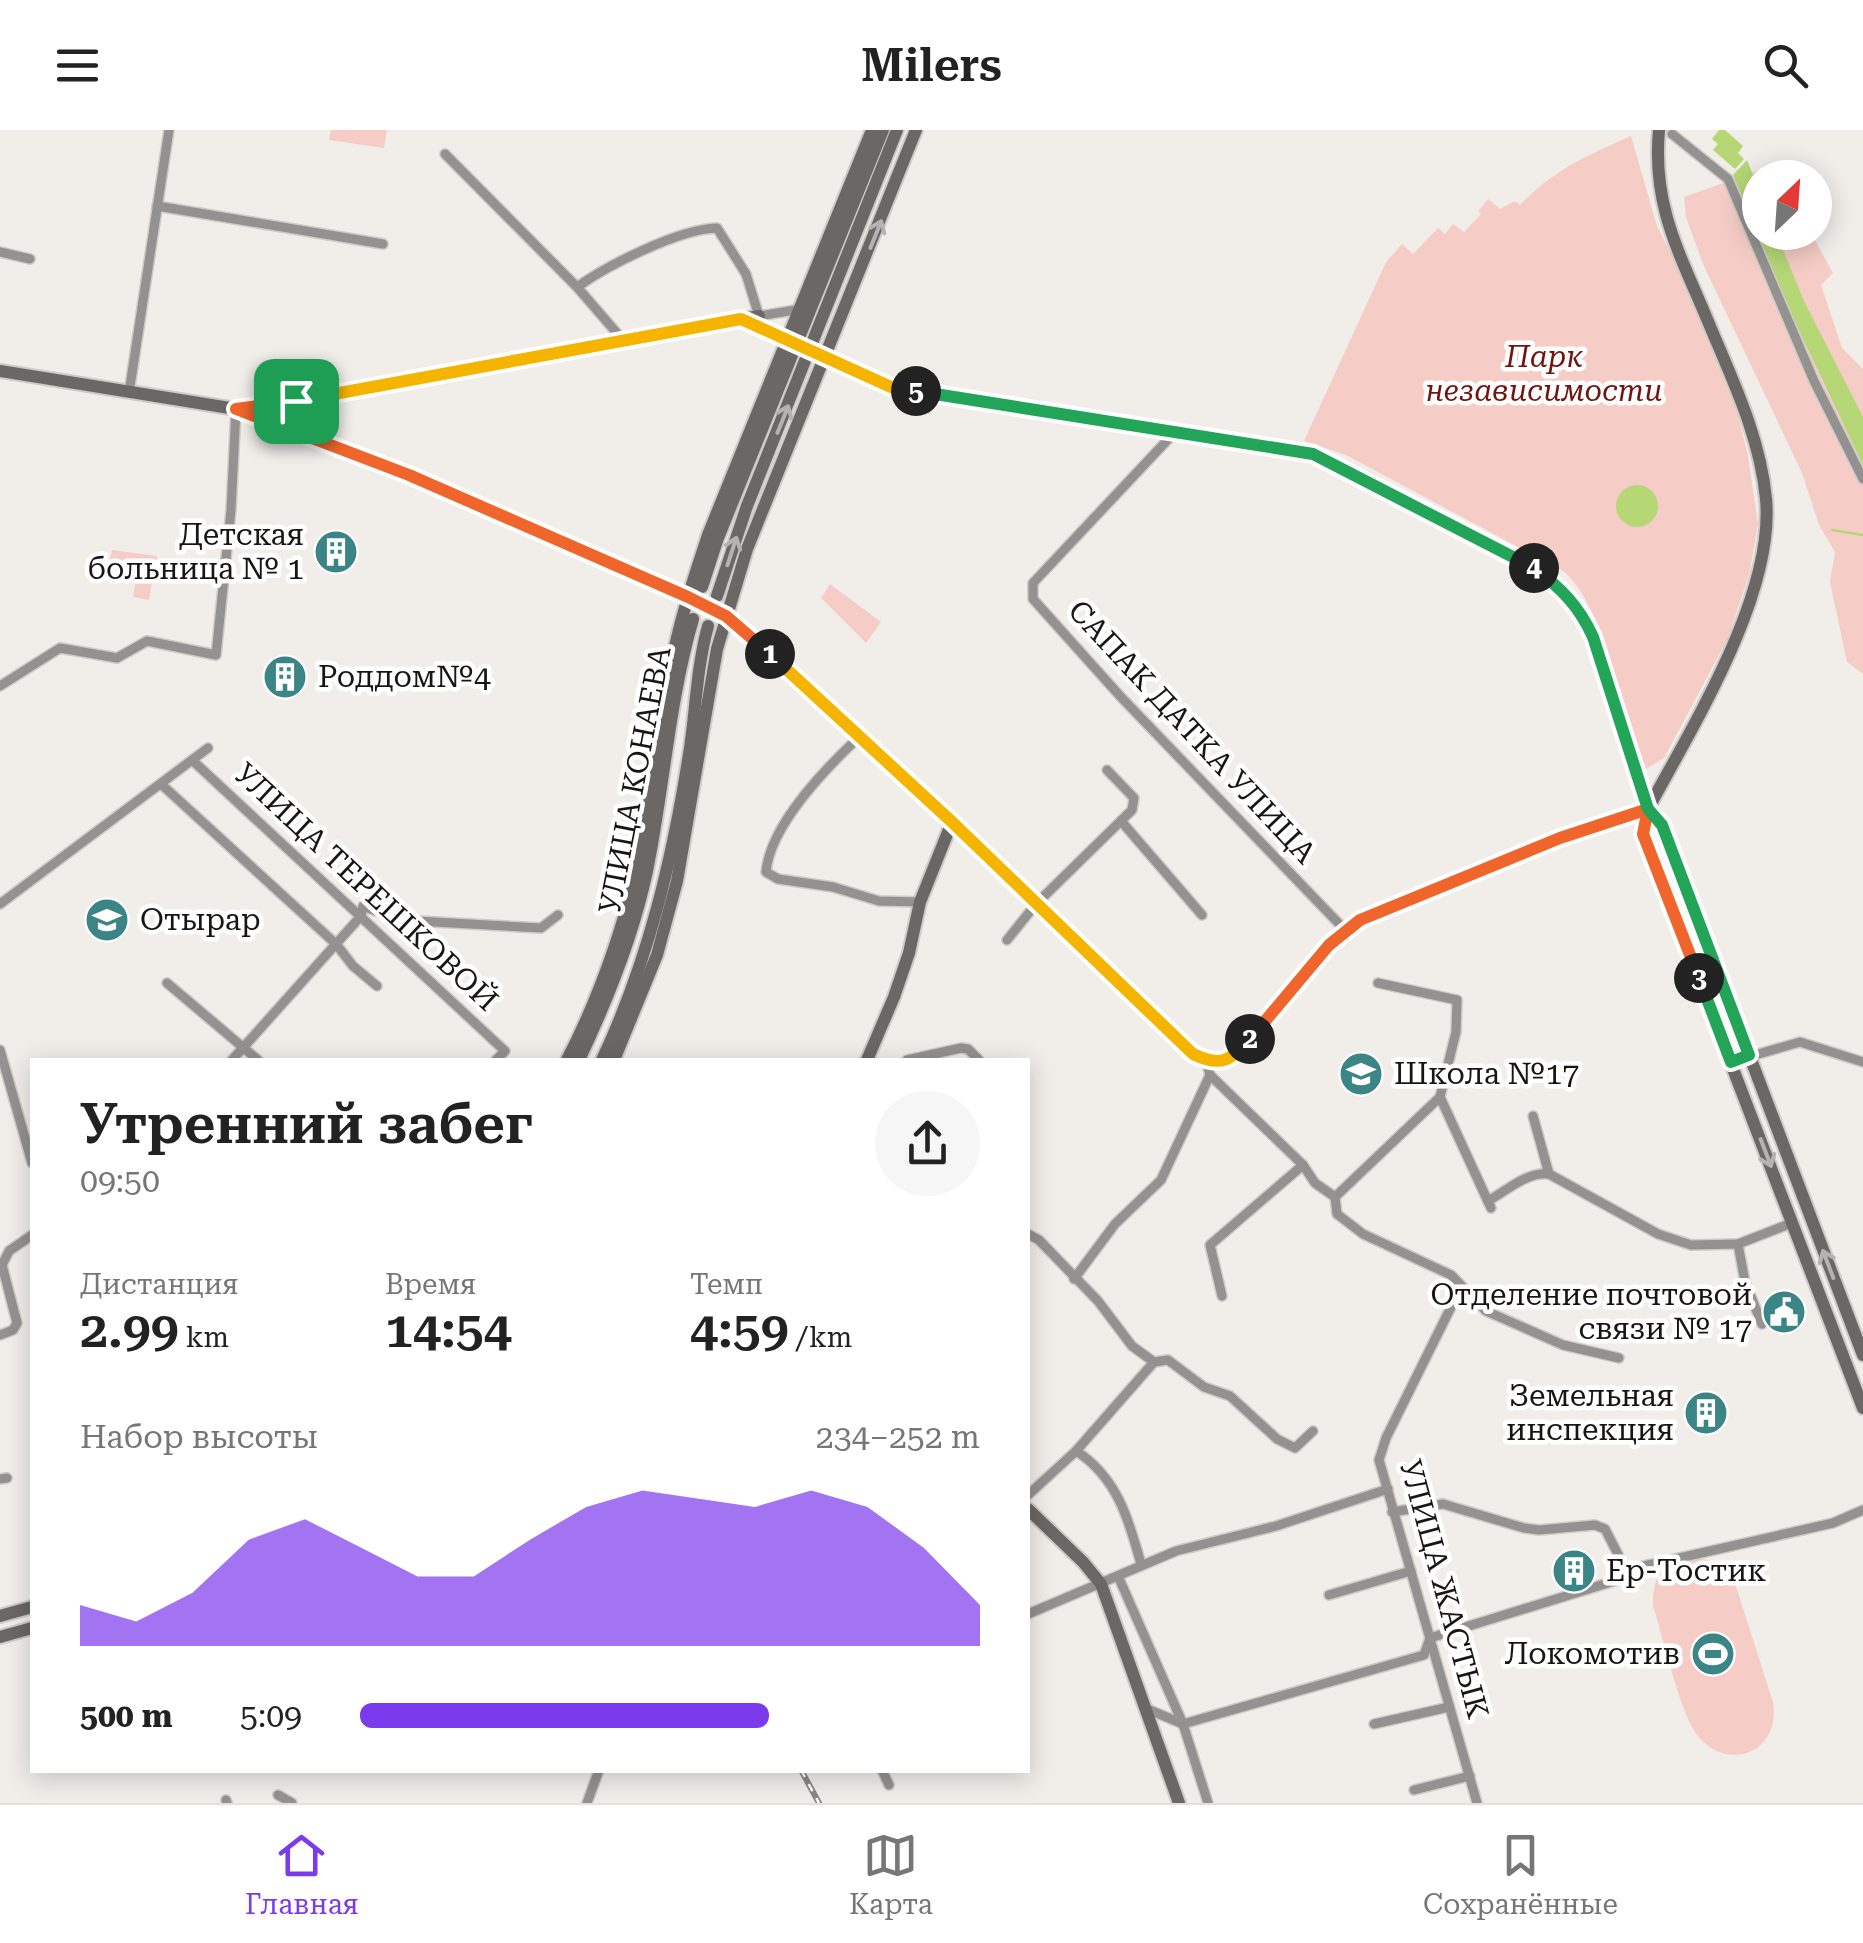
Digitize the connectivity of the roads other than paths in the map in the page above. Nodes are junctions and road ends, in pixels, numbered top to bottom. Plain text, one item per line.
1 (169, 130) edge
2 (872, 130) edge
3 (883, 130) edge
4 (897, 130) edge
5 (916, 130) edge
6 (1666, 132) edge
7 (445, 154) dead end
8 (157, 206) junction
9 (383, 244) dead end
10 (0, 252) edge
11 (30, 259) dead end
12 (578, 287) junction
13 (801, 309) junction
14 (759, 316) junction
15 (741, 319) junction
16 (622, 339) junction
17 (798, 346) junction
18 (826, 358) junction
19 (0, 371) edge
20 (129, 393) junction
21 (236, 409) junction
22 (1175, 432) junction
23 (1863, 479) edge
24 (702, 587) dead end
25 (688, 597) junction
26 (712, 601) junction
27 (726, 616) junction
28 (693, 620) dead end
29 (715, 628) junction
30 (0, 686) edge
31 (858, 738) junction
32 (208, 748) dead end
33 (192, 760) junction
34 (1107, 770) dead end
35 (161, 784) junction
36 (1648, 809) junction
37 (1121, 821) junction
38 (952, 822) junction
39 (920, 902) junction
40 (0, 904) edge
41 (1036, 904) junction
42 (558, 915) dead end
43 (361, 916) junction
44 (1202, 916) dead end
45 (1345, 930) junction
46 (1007, 940) dead end
47 (336, 944) junction
48 (167, 983) dead end
49 (1378, 983) dead end
50 (377, 986) dead end
51 (244, 1047) junction
52 (0, 1050) edge
53 (1749, 1055) junction
54 (234, 1058) edge
55 (256, 1058) edge
56 (498, 1058) edge
57 (568, 1058) edge
58 (580, 1058) edge
59 (603, 1058) edge
60 (615, 1058) edge
61 (868, 1058) edge
62 (916, 1058) edge
63 (977, 1058) edge
64 (1206, 1060) junction
65 (1731, 1062) junction
66 (1863, 1062) edge
67 (1210, 1076) junction
68 (1440, 1097) junction
69 (1533, 1116) dead end
70 (29, 1139) edge
71 (1303, 1165) junction
72 (1549, 1174) junction
73 (1335, 1197) junction
74 (1792, 1223) junction
75 (1030, 1235) edge
76 (30, 1236) edge
77 (1738, 1244) junction
78 (1074, 1279) junction
79 (1456, 1282) junction
80 (1222, 1296) dead end
81 (1762, 1324) dead end
82 (0, 1335) edge
83 (1863, 1355) edge
84 (1618, 1358) dead end
85 (1154, 1362) junction
86 (1863, 1408) edge
87 (1313, 1431) dead end
88 (1076, 1451) junction
89 (1388, 1489) junction
90 (1030, 1493) edge
91 (1863, 1510) edge
92 (1030, 1511) edge
93 (1392, 1512) junction
94 (1141, 1564) junction
95 (1626, 1570) junction
96 (1411, 1571) junction
97 (1118, 1576) junction
98 (1100, 1584) junction
99 (1330, 1594) dead end
100 (30, 1608) edge
101 (1030, 1613) edge
102 (0, 1616) edge
103 (30, 1629) edge
104 (0, 1637) edge
105 (1430, 1638) junction
106 (1449, 1707) junction
107 (1145, 1708) junction
108 (1183, 1724) junction
109 (1374, 1724) dead end
110 (598, 1773) edge
111 (883, 1773) edge
112 (1470, 1776) junction
113 (889, 1785) dead end
114 (1414, 1790) dead end
115 (278, 1795) dead end
116 (292, 1803) edge
117 (588, 1803) edge
118 (1179, 1803) edge
119 (1208, 1803) edge
120 (1477, 1803) edge

1 - 8 street
2 - 13 main road
3 - 17 main road
4 - 17 main road
18 -> 5 main road
6 - 23 street
6 - 36 main road
7 - 12 street
8 - 9 street
8 - 20 street
10 - 11 street
12 - 14 street
12 - 16 street
13 - 14 street
13 - 17 main road
14 - 15 main road
15 - 16 main road
15 - 17 street
16 - 21 main road
17 - 18 street
17 - 24 main road
17 - 25 main road
26 -> 17 main road
18 - 22 street
18 - 27 main road
19 - 20 main road
20 - 21 main road
21 - 25 main road
21 - 30 street
22 - 36 main road
22 - 45 street, САПАК ДАТКА УЛИЦА
25 - 26 main road
25 - 57 main road
26 - 27 main road
27 - 29 main road
27 - 31 main road
28 - 58 main road, УЛИЦА КОНАЕВА
29 - 59 main road, УЛИЦА КОНАЕВА
29 - 60 main road, УЛИЦА КОНАЕВА
31 - 38 main road
31 - 39 street
32 - 33 street
33 - 35 street
33 - 43 street, УЛИЦА ТЕРЕШКОВОЙ
34 - 37 street
35 - 40 street
35 - 47 street
36 - 45 main road
36 - 53 main road
36 - 65 main road
37 - 41 street
37 - 44 street
38 - 39 main road
38 - 41 main road
39 - 61 main road
41 - 46 street
41 - 64 main road
42 - 43 street
43 - 47 street
43 - 56 street, УЛИЦА ТЕРЕШКОВОЙ
45 - 64 main road
47 - 50 street
47 - 51 street
48 - 51 street
49 - 68 street
51 - 54 street
51 - 55 street
52 - 70 street
53 - 65 street
53 - 66 street
83 -> 53 main road
62 - 63 street
64 - 67 street
65 -> 74 main road
67 - 71 street
67 - 78 street
68 - 72 street
68 - 73 street
69 - 72 street
71 - 73 street
71 - 80 street
72 - 77 street
73 - 79 street
74 - 77 street
74 - 86 main road
75 - 78 street
76 - 82 street
77 - 81 street
78 - 85 street
79 - 84 street
79 - 89 street, УЛИЦА ЖАСТЫК
85 - 87 street
85 - 88 street
88 - 90 street
88 - 94 street
89 - 93 street, УЛИЦА ЖАСТЫК
89 - 94 street
91 - 95 street
92 - 98 main road
93 - 95 street
93 - 96 street, УЛИЦА ЖАСТЫК
94 - 97 street
95 - 105 street
96 - 99 street
96 - 105 street, УЛИЦА ЖАСТЫК
97 - 98 street
97 - 108 street
98 - 101 street
98 - 107 main road
100 - 102 main road
103 - 104 main road
105 - 106 street, УЛИЦА ЖАСТЫК
105 - 108 street
106 - 109 street
106 - 112 street, УЛИЦА ЖАСТЫК
107 - 108 street
107 - 118 main road
108 - 119 street
110 - 117 street
111 - 113 street
112 - 114 street
112 - 120 street, УЛИЦА ЖАСТЫК
115 - 116 street

